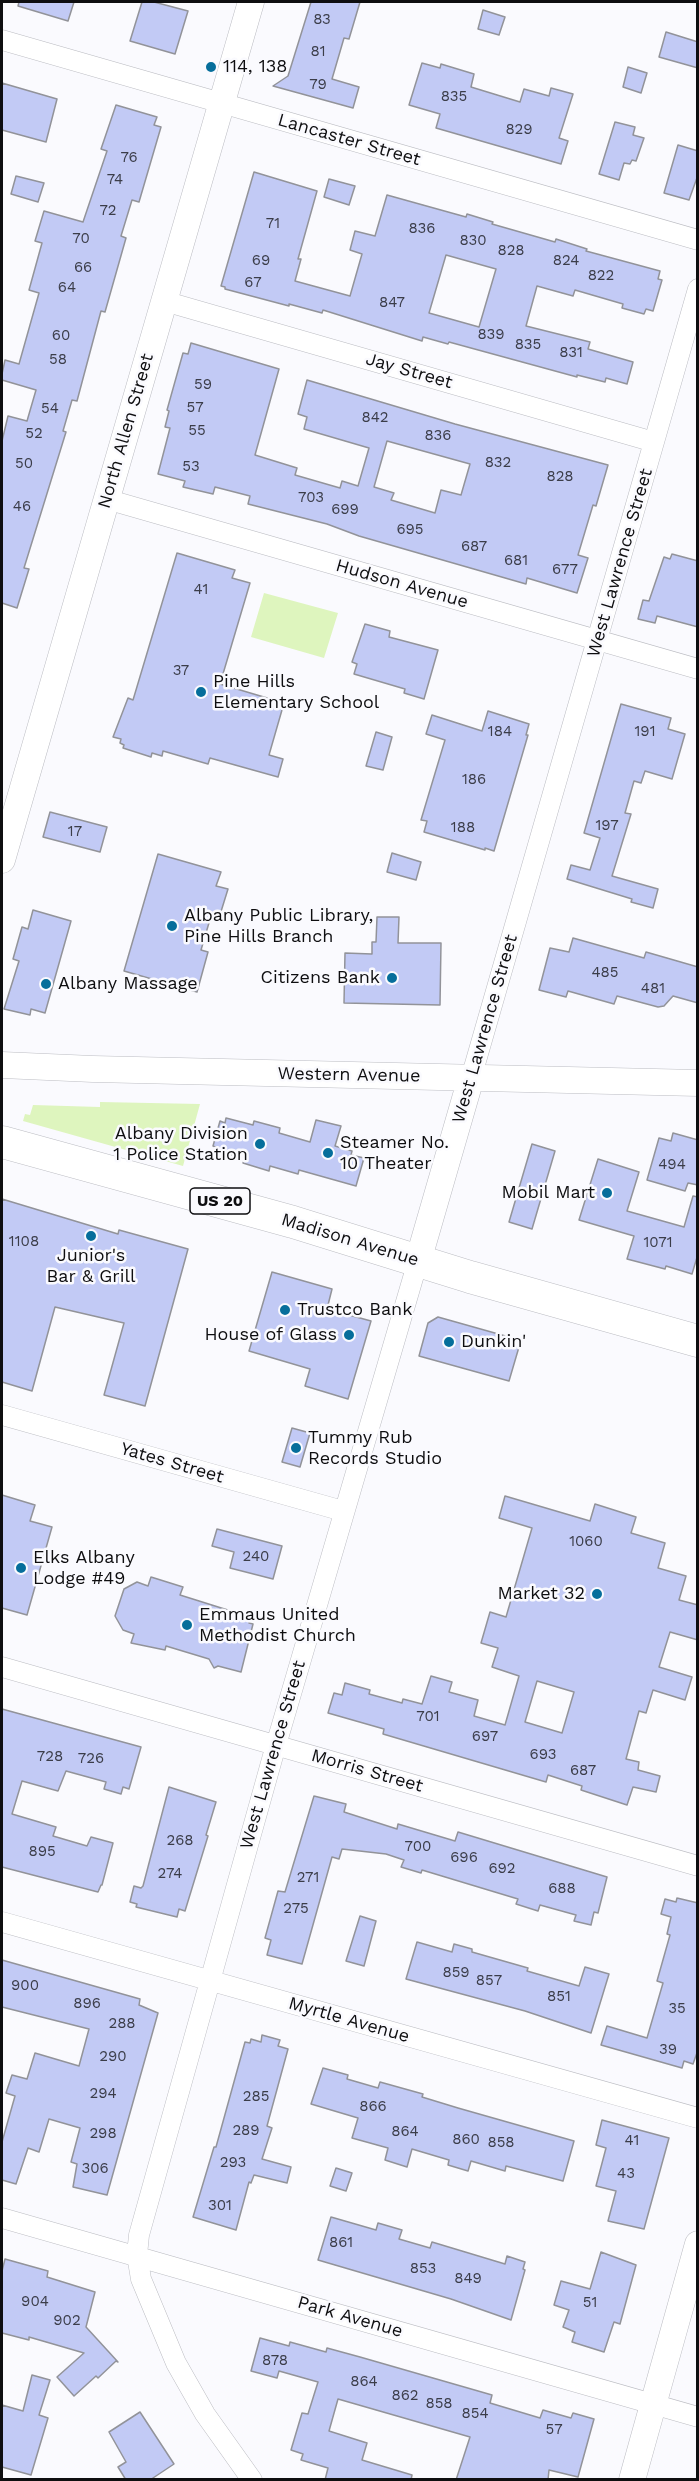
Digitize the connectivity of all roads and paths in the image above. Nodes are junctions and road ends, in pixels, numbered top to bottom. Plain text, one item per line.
1 (250, 2) edge
2 (2, 40) edge
3 (221, 103) junction
4 (698, 240) edge
5 (698, 289) edge
6 (164, 300) junction
7 (654, 442) junction
8 (106, 499) junction
9 (598, 640) junction
10 (698, 669) edge
11 (2, 860) edge
12 (2, 1065) edge
13 (471, 1078) junction
14 (698, 1083) edge
15 (2, 1142) edge
16 (418, 1261) junction
17 (698, 1341) edge
18 (2, 1415) edge
19 (343, 1511) junction
20 (2, 1667) edge
21 (276, 1744) junction
22 (698, 1866) edge
23 (2, 1922) edge
24 (211, 1981) junction
25 (698, 2118) edge
26 (2, 2218) edge
27 (698, 2244) edge
28 (137, 2255) junction
29 (651, 2404) junction
30 (698, 2417) edge
31 (249, 2479) edge
32 (632, 2480) edge

1 - 3 street, North Allen Street
2 - 3 street, Lancaster Street
3 - 4 street, Lancaster Street
3 - 6 street, North Allen Street
5 - 7 street, West Lawrence Street
6 - 7 street, Jay Street
6 - 8 street, North Allen Street
7 - 9 street, West Lawrence Street
8 - 9 street, Hudson Avenue
8 - 11 street, North Allen Street
9 - 10 street, Hudson Avenue
9 - 13 street, West Lawrence Street
12 - 13 street, Western Avenue
13 - 14 street, Western Avenue
13 - 16 street, West Lawrence Street
15 - 16 main road, Madison Avenue / US 20
16 - 17 main road, Madison Avenue / US 20
16 - 19 street, West Lawrence Street
18 - 19 street, Yates Street
19 - 21 street, West Lawrence Street
20 - 21 street, Morris Street
21 - 22 street, Morris Street
21 - 24 street, West Lawrence Street
23 - 24 street, Myrtle Avenue
24 - 25 street, Myrtle Avenue
24 - 28 street, West Lawrence Street
26 - 28 street, Park Avenue
27 - 29 street
28 - 29 street, Park Avenue
28 - 31 street
29 - 30 street, Park Avenue
29 - 32 street

